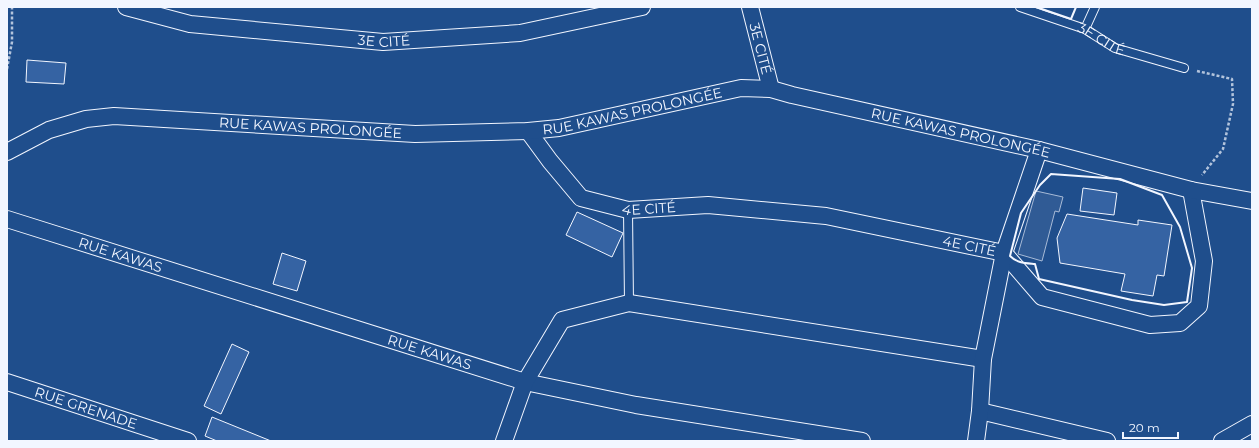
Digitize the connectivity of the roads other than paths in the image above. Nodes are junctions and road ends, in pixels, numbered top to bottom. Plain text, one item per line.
1 (126, 7) edge
2 (642, 7) edge
3 (750, 7) edge
4 (1020, 7) edge
5 (1095, 7) edge
6 (1085, 29) junction
7 (1184, 68) road end
8 (771, 89) junction
9 (528, 131) junction
10 (1039, 150) junction
11 (7, 152) edge
12 (1191, 190) junction
13 (1252, 201) edge
14 (628, 210) junction
15 (7, 219) edge
16 (1004, 253) junction
17 (630, 303) junction
18 (983, 359) junction
19 (7, 382) edge
20 (525, 382) junction
21 (980, 411) junction
22 (1252, 424) edge
23 (188, 441) edge
24 (504, 441) edge
25 (862, 441) edge
26 (976, 441) edge
27 (1107, 441) edge
28 (1222, 441) edge

1 - 2 street, 3E CITÉ
3 - 8 street, 3E CITÉ
4 - 6 lane, 3E CITÉ
5 - 6 lane
6 - 7 lane, 3E CITÉ
8 - 9 street, RUE KAWAS PROLONGÉE
8 - 10 street, RUE KAWAS PROLONGÉE
9 - 11 street, RUE KAWAS PROLONGÉE
9 - 14 street, 4E CITÉ
10 - 12 street, RUE KAWAS PROLONGÉE
10 - 16 street
12 - 13 street, RUE KAWAS PROLONGÉE
12 - 16 street, 4E CITÉ
14 - 16 street, 4E CITÉ
14 - 17 lane
15 - 20 street, RUE KAWAS
16 - 18 street
17 - 18 street
17 - 20 street
18 - 21 street
19 - 23 street, RUE GRENADE
20 - 24 street
20 - 25 street, RUE KAWAS
21 - 26 street
21 - 27 street
22 - 28 street

